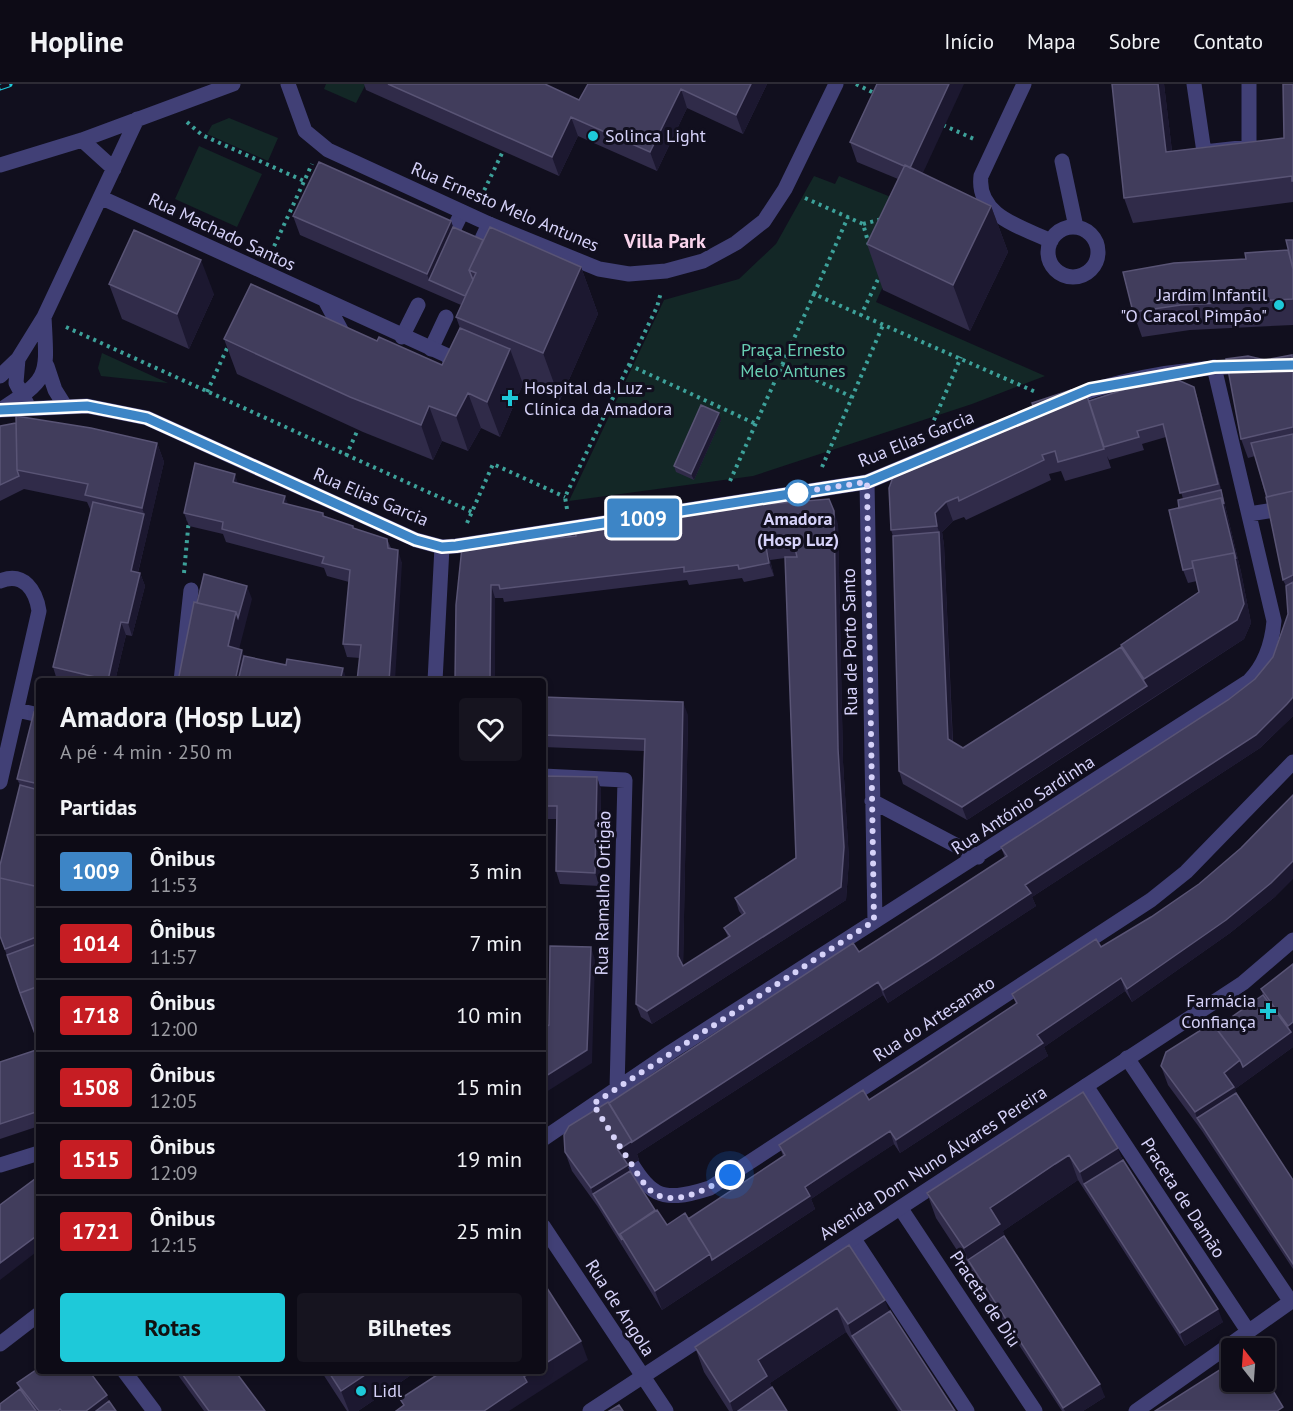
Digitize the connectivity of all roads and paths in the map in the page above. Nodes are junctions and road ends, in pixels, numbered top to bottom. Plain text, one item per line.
1 (233, 84) edge
2 (288, 84) edge
3 (836, 84) edge
4 (855, 84) edge
5 (1024, 84) edge
6 (1194, 84) edge
7 (1248, 84) edge
8 (887, 99) edge
9 (137, 119) junction
10 (940, 124) edge
11 (202, 135) dead end
12 (82, 140) junction
13 (507, 142) edge
14 (994, 148) junction
15 (1062, 161) dead end
16 (0, 165) edge
17 (114, 169) junction
18 (304, 181) dead end
19 (785, 189) junction
20 (102, 198) junction
21 (467, 214) junction
22 (848, 217) junction
23 (885, 219) edge
24 (489, 224) junction
25 (863, 224) junction
26 (1076, 227) junction
27 (1051, 241) junction
28 (447, 243) edge
29 (872, 251) edge
30 (474, 256) edge
31 (884, 266) edge
32 (666, 271) junction
33 (814, 294) junction
34 (326, 302) junction
35 (418, 305) dead end
36 (861, 315) junction
37 (44, 317) junction
38 (446, 317) dead end
39 (883, 325) junction
40 (402, 337) junction
41 (431, 349) junction
42 (363, 353) edge
43 (961, 357) junction
44 (18, 359) junction
45 (782, 364) junction
46 (629, 365) junction
47 (47, 366) junction
48 (1259, 366) edge
49 (1214, 367) junction
50 (0, 376) edge
51 (442, 384) edge
52 (852, 397) junction
53 (26, 402) junction
54 (1058, 402) junction
55 (65, 406) junction
56 (0, 410) edge
57 (1036, 411) edge
58 (756, 424) junction
59 (1004, 425) edge
60 (360, 426) edge
61 (346, 456) junction
62 (916, 461) junction
63 (867, 482) junction
64 (812, 490) junction
65 (719, 506) junction
66 (1293, 507) edge
67 (189, 511) edge
68 (1249, 514) junction
69 (442, 547) junction
70 (0, 581) edge
71 (191, 590) joint
72 (181, 678) edge
73 (435, 678) edge
74 (17, 710) junction
75 (36, 714) edge
76 (1293, 762) edge
77 (546, 776) edge
78 (0, 782) edge
79 (872, 801) junction
80 (978, 858) junction
81 (874, 921) junction
82 (1293, 940) edge
83 (1127, 1059) junction
84 (1086, 1086) junction
85 (617, 1089) junction
86 (611, 1132) edge
87 (546, 1137) edge
88 (36, 1154) edge
89 (0, 1165) edge
90 (902, 1209) junction
91 (546, 1231) edge
92 (854, 1239) junction
93 (1292, 1301) edge
94 (36, 1316) edge
95 (1248, 1331) junction
96 (0, 1344) edge
97 (126, 1374) edge
98 (642, 1375) junction
99 (154, 1411) edge
100 (590, 1411) edge
101 (666, 1411) edge
102 (967, 1411) edge
103 (1035, 1411) edge
104 (1136, 1411) edge

1 - 9 street
2 - 21 street, Rua Ernesto Melo Antunes
3 - 19 street, Rua Ernesto Melo Antunes
4 - 8 path
5 - 14 street
6 - 7 street
9 - 12 street
9 - 17 street
10 - 14 path
11 - 18 path
12 - 16 street
12 - 17 street
13 - 21 path
14 - 27 street
15 - 26 street
17 - 20 street
19 - 22 path
19 - 32 street, Rua Ernesto Melo Antunes
20 - 34 street, Rua Machado Santos
20 - 37 street
21 - 24 street, Rua Ernesto Melo Antunes
21 - 28 street
22 - 25 path
22 - 33 path
23 - 25 path
24 - 30 street
24 - 32 street, Rua Ernesto Melo Antunes
25 - 29 path
26 - 27 street
26 - 27 street
31 - 36 path
32 - 46 path
33 - 36 path
33 - 45 path
34 - 40 street, Rua Machado Santos
34 - 42 street
35 - 40 street
36 - 39 path
37 - 44 street
37 - 47 street
37 - 61 path, Rua Elias Garcia
38 - 41 street
39 - 43 path
39 - 52 path
40 - 41 street, Rua Machado Santos
41 - 51 street, Rua Machado Santos
43 - 54 path
43 - 62 path
44 - 50 street
44 - 53 street
45 - 52 path
45 - 58 path
46 - 58 path
46 - 61 path, Rua Elias Garcia
47 - 53 street
47 - 55 street
48 - 49 street
49 - 54 street
49 - 68 street, Rua António Sardinha
52 - 64 path
53 - 55 street, Rua Elias Garcia
53 - 56 street, Rua Elias Garcia
54 - 57 street
55 - 69 street, Rua Elias Garcia
58 - 65 path
59 - 62 street, Rua Elias Garcia
60 - 61 path
62 - 63 street, Rua Elias Garcia
63 - 64 street, Rua Elias Garcia
63 - 79 street, Rua de Porto Santo
64 - 65 street, Rua Elias Garcia
65 - 69 street, Rua Elias Garcia
66 - 68 street
67 - 71 path
68 - 80 street, Rua António Sardinha
69 - 73 street
70 - 74 street
71 - 72 street
74 - 75 street
74 - 78 street
76 - 86 street, Rua do Artesanato
77 - 85 street, Rua Ramalho Ortigão
79 - 80 street
79 - 81 street, Rua de Porto Santo
80 - 81 street, Rua António Sardinha
81 - 85 street, Rua António Sardinha
82 - 83 street, Avenida Dom Nuno Álvares Pereira
83 - 84 street, Avenida Dom Nuno Álvares Pereira
83 - 93 street, Praceta de Damão
84 - 90 street, Avenida Dom Nuno Álvares Pereira
84 - 95 street, Praceta de Damão
85 - 87 street, Rua António Sardinha
88 - 89 street
90 - 92 street, Avenida Dom Nuno Álvares Pereira
90 - 103 street, Praceta de Diu
91 - 98 street, Rua de Angola
92 - 98 street, Avenida Dom Nuno Álvares Pereira
92 - 102 street
93 - 95 street
94 - 96 street
95 - 104 street
97 - 99 street
98 - 100 street, Avenida Dom Nuno Álvares Pereira
98 - 101 street, Rua de Angola

